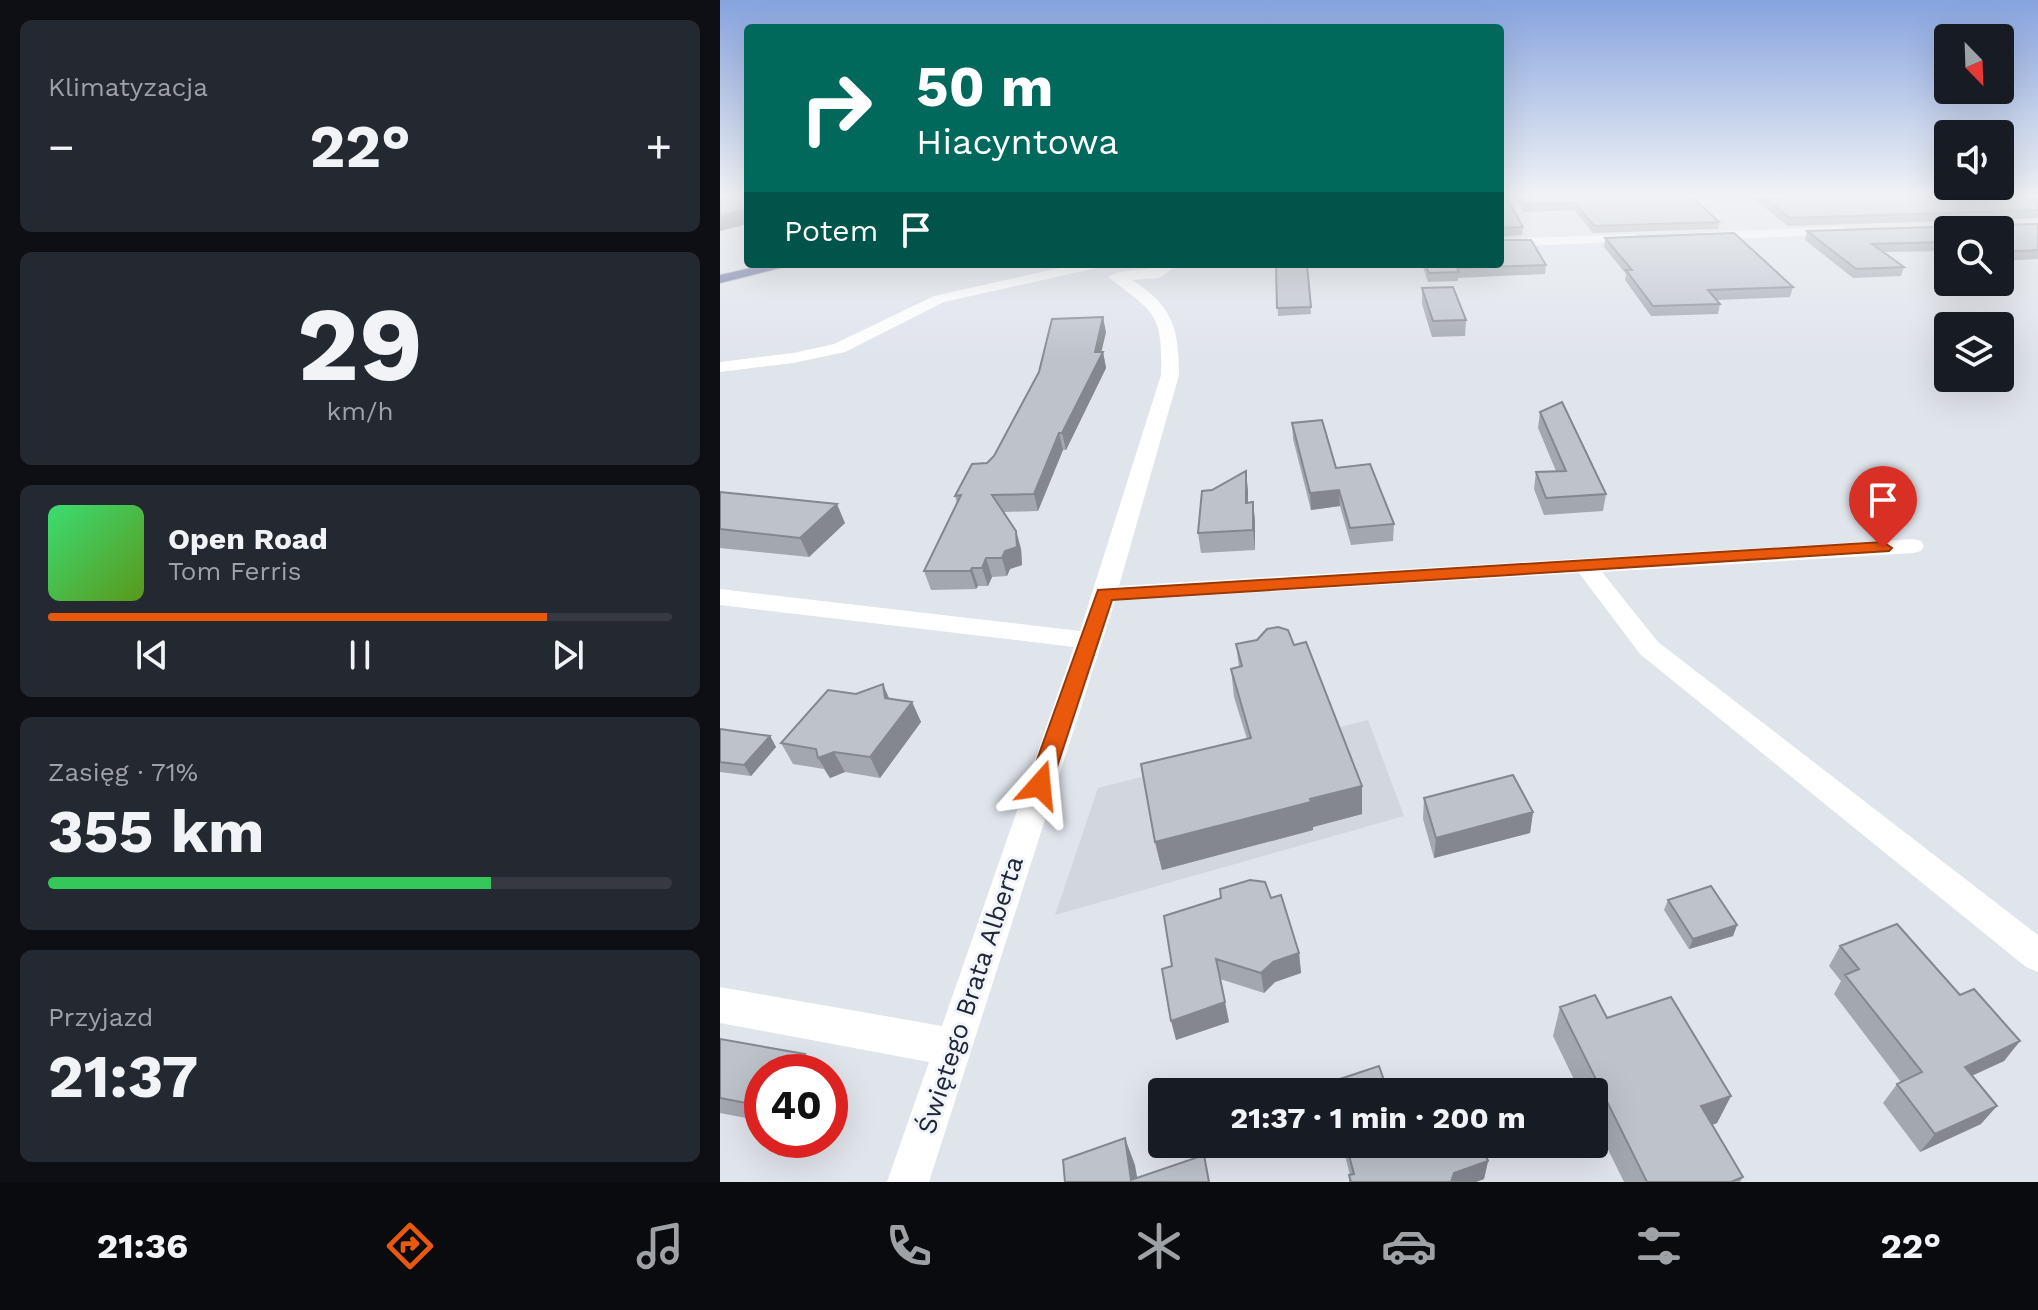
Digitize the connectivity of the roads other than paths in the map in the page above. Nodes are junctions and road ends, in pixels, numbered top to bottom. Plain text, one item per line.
1 (744, 261) edge
2 (720, 266) edge
3 (771, 268) edge
4 (1167, 268) edge
5 (1104, 270) edge
6 (1154, 275) junction
7 (720, 279) edge
8 (1157, 304) junction
9 (720, 367) edge
10 (1913, 546) dead end
11 (1586, 567) junction
12 (1105, 594) junction
13 (720, 597) edge
14 (1088, 640) junction
15 (2038, 956) edge
16 (720, 1005) edge
17 (952, 1047) junction
18 (908, 1182) edge

1 - 2 main road
3 - 7 main road
4 - 6 street
5 - 6 street
5 - 8 street
5 - 9 street
6 - 8 street, Świętego Brata Alberta
8 - 12 street, Świętego Brata Alberta
10 - 11 street
11 - 12 street
11 - 15 street
12 - 14 street, Świętego Brata Alberta
13 - 14 street
14 - 17 street, Świętego Brata Alberta
16 - 17 street
17 - 18 street, Świętego Brata Alberta

